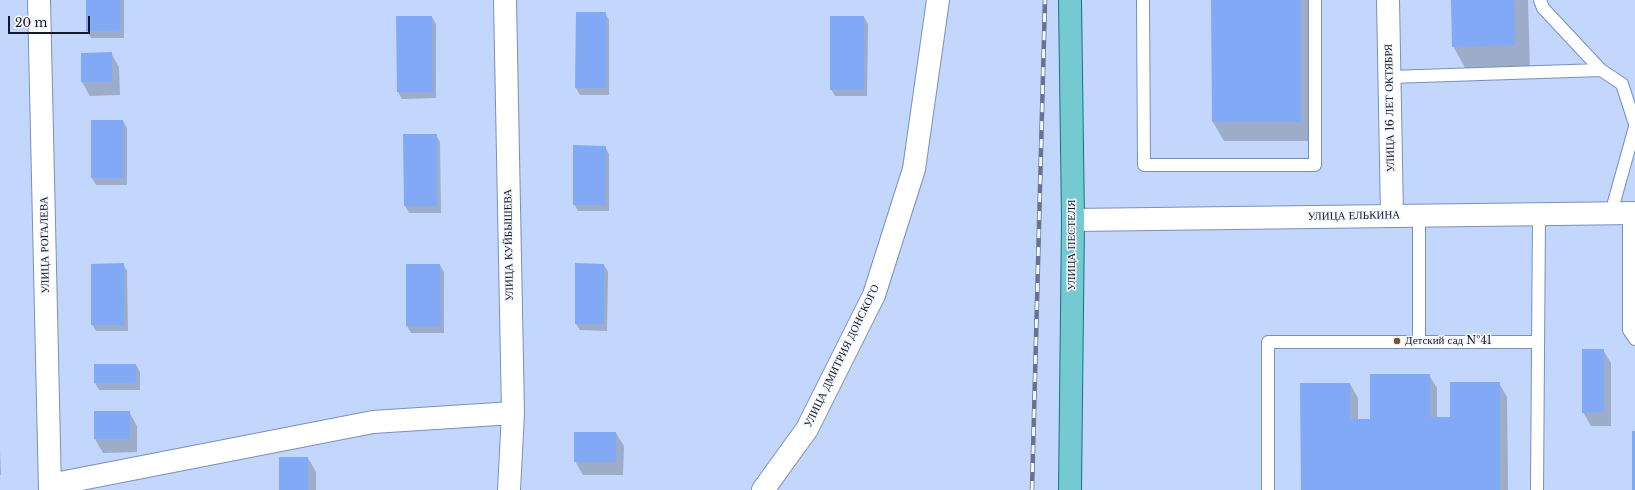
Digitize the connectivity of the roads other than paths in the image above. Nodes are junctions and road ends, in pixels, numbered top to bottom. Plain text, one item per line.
1 (40, 0) edge
2 (505, 0) edge
3 (938, 0) edge
4 (1070, 0) edge
5 (1143, 0) edge
6 (1315, 0) edge
7 (1388, 0) edge
8 (1540, 0) edge
9 (1601, 70) junction
10 (1390, 77) junction
11 (1635, 124) edge
12 (1635, 127) edge
13 (1625, 213) edge
14 (1539, 214) junction
15 (1392, 215) junction
16 (1419, 216) junction
17 (1073, 220) junction
18 (1635, 339) edge
19 (1419, 342) junction
20 (1537, 342) junction
21 (513, 413) junction
22 (50, 487) edge
23 (509, 490) edge
24 (763, 490) edge
25 (1070, 490) edge
26 (1268, 490) edge
27 (1537, 490) edge

1 - 22 street, УЛИЦА РОГАЛЕВА
2 - 21 street, УЛИЦА КУЙБЫШЕВА
3 - 24 street, УЛИЦА ДМИТРИЯ ДОНСКОГО
4 - 17 main road, УЛИЦА ПЕСТЕЛЯ
5 - 6 lane
7 - 10 street, УЛИЦА 16 ЛЕТ ОКТЯБРЯ
8 - 9 lane
9 - 10 lane
9 - 11 lane
10 - 15 street, УЛИЦА 16 ЛЕТ ОКТЯБРЯ
12 - 13 lane
13 - 14 street, УЛИЦА ЕЛЬКИНА
13 - 18 lane
14 - 16 street, УЛИЦА ЕЛЬКИНА
14 - 20 lane
15 - 16 street, УЛИЦА ЕЛЬКИНА
15 - 17 street, УЛИЦА ЕЛЬКИНА
16 - 19 lane
17 - 25 main road, УЛИЦА ПЕСТЕЛЯ
19 - 20 lane
19 - 26 lane
20 - 27 lane
21 - 22 street
21 - 23 street, УЛИЦА КУЙБЫШЕВА

